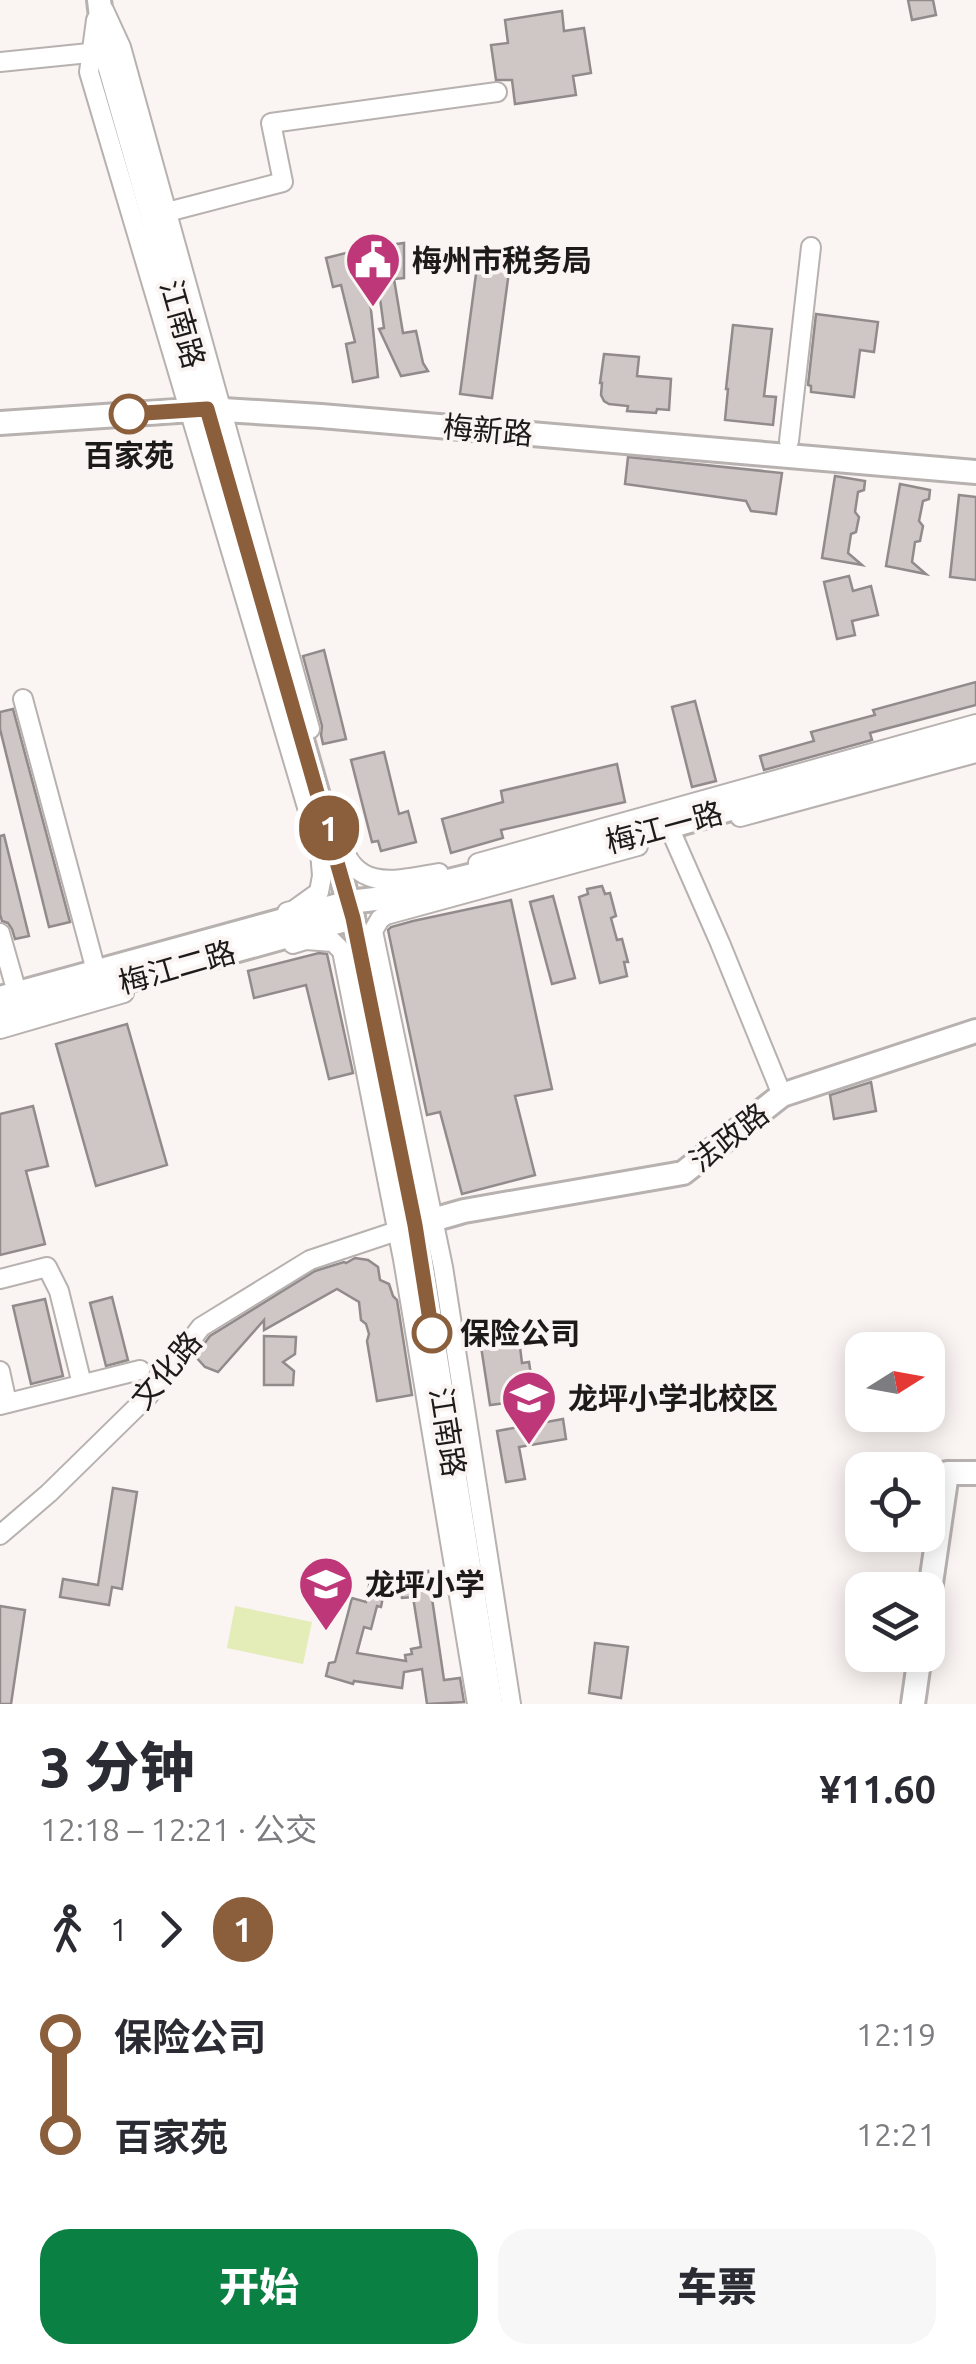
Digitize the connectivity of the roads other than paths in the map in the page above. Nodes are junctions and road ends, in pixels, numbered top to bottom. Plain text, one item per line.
1 (99, 0) edge
2 (104, 51) junction
3 (0, 62) edge
4 (497, 92) dead end
5 (175, 210) dead end
6 (810, 247) dead end
7 (207, 409) junction
8 (0, 423) edge
9 (790, 440) dead end
10 (976, 472) edge
11 (24, 698) dead end
12 (976, 724) edge
13 (976, 737) edge
14 (976, 752) edge
15 (670, 832) junction
16 (351, 910) junction
17 (0, 933) edge
18 (95, 967) dead end
19 (5, 992) edge
20 (0, 1016) edge
21 (0, 1029) edge
22 (976, 1031) edge
23 (782, 1096) junction
24 (415, 1225) junction
25 (0, 1279) edge
26 (140, 1370) dead end
27 (0, 1371) edge
28 (82, 1384) junction
29 (4, 1404) edge
30 (976, 1473) edge
31 (0, 1535) edge
32 (933, 1572) edge
33 (918, 1672) edge
34 (477, 1704) edge
35 (491, 1704) edge
36 (511, 1704) edge
37 (913, 1704) edge

1 - 2 main road, 江南路
1 - 12 street
1 - 19 street
2 - 3 street
2 - 7 main road, 江南路
4 - 5 street
6 - 9 street
7 - 8 main road, 梅新路
7 - 10 main road, 梅新路
7 - 16 main road, 江南路
11 - 18 street
13 - 15 main road, 梅江一路
14 - 15 street
15 - 16 main road, 梅江一路
15 - 23 street
15 - 24 street
16 - 19 main road, 梅江二路
16 - 20 main road, 梅江二路
16 - 24 main road, 江南路
17 - 19 street
21 - 24 street
22 - 23 main road, 法政路
23 - 24 main road, 法政路
24 - 31 street, 文化路
24 - 34 street
24 - 35 main road, 江南路
24 - 36 street
25 - 28 street
26 - 28 street
27 - 29 street
28 - 29 street
30 - 32 main road
33 - 37 main road

